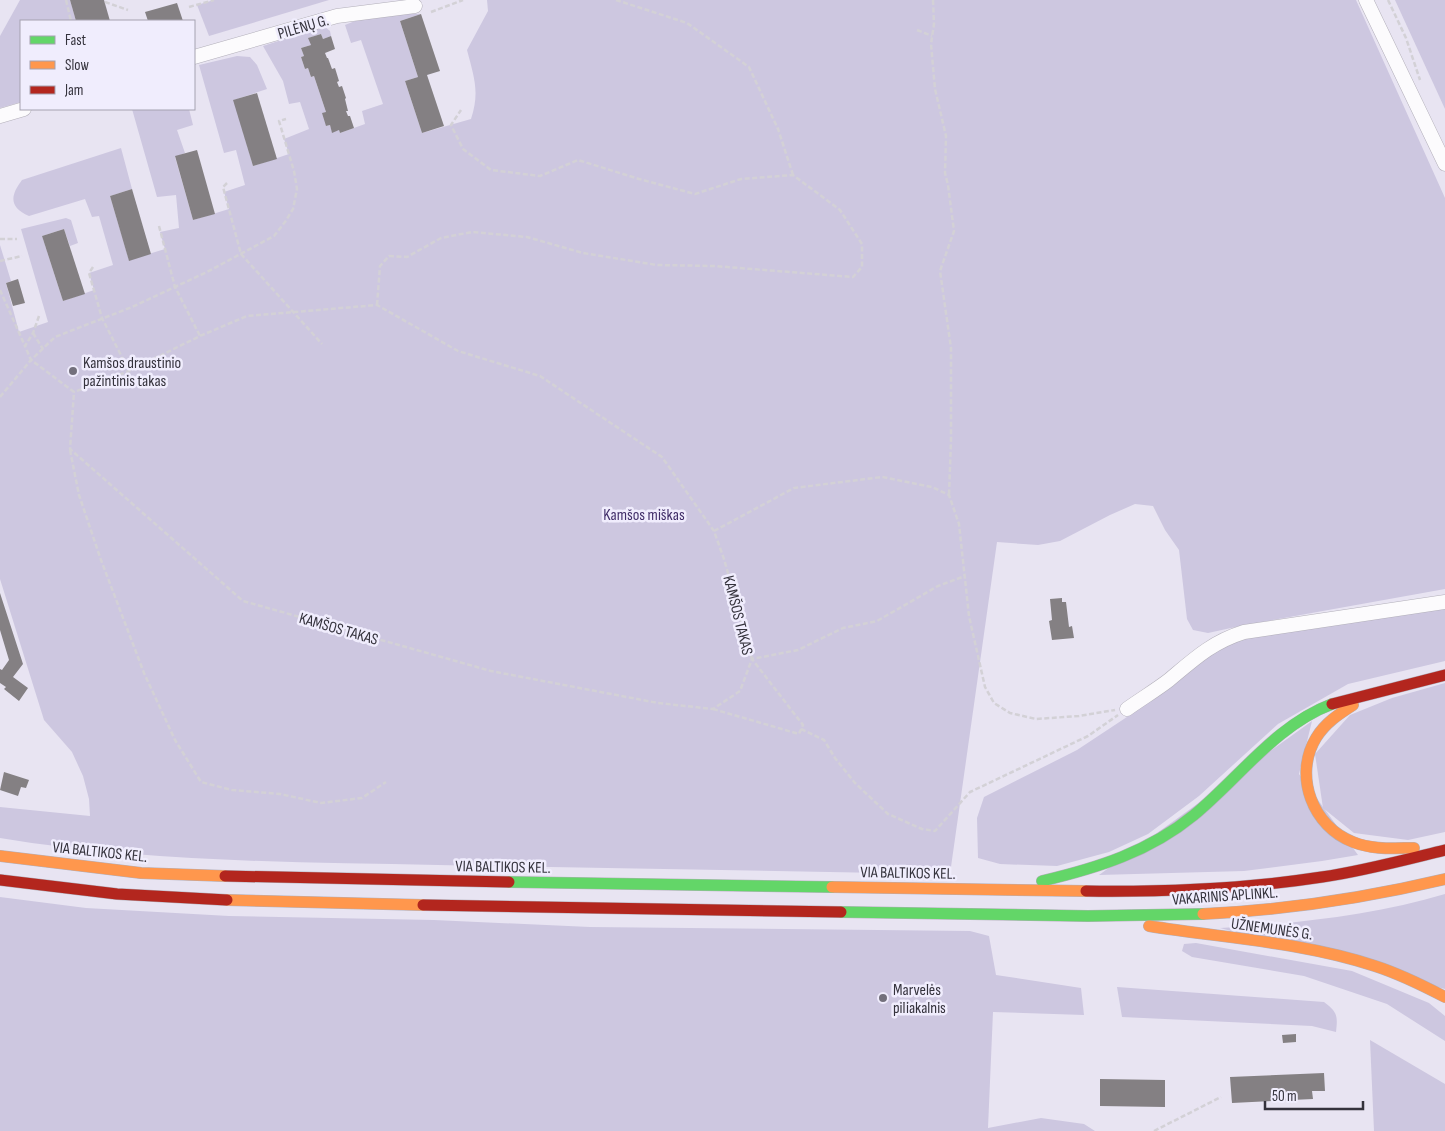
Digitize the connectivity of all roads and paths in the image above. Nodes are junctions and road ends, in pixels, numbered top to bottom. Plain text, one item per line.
1 (66, 0) edge
2 (214, 0) edge
3 (463, 0) edge
4 (616, 0) edge
5 (933, 0) edge
6 (1366, 0) edge
7 (1388, 0) edge
8 (104, 2) dead end
9 (415, 6) dead end
10 (189, 7) dead end
11 (128, 10) dead end
12 (431, 12) dead end
13 (71, 20) edge
14 (917, 30) dead end
15 (932, 36) junction
16 (195, 57) edge
17 (1423, 87) dead end
18 (21, 110) edge
19 (460, 110) dead end
20 (0, 116) edge
21 (286, 119) dead end
22 (1445, 164) edge
23 (793, 175) junction
24 (227, 183) dead end
25 (159, 226) dead end
26 (0, 239) edge
27 (17, 239) dead end
28 (241, 254) junction
29 (22, 256) dead end
30 (0, 262) edge
31 (94, 267) dead end
32 (174, 287) junction
33 (0, 290) edge
34 (377, 305) junction
35 (294, 312) junction
36 (39, 316) dead end
37 (102, 318) junction
38 (33, 334) junction
39 (200, 336) junction
40 (322, 344) dead end
41 (25, 346) junction
42 (43, 349) junction
43 (31, 360) junction
44 (129, 371) junction
45 (74, 392) junction
46 (0, 396) edge
47 (70, 449) junction
48 (949, 496) junction
49 (714, 532) junction
50 (965, 576) junction
51 (1445, 602) edge
52 (752, 659) junction
53 (1445, 674) edge
54 (1372, 693) junction
55 (713, 709) junction
56 (1127, 709) junction
57 (801, 729) junction
58 (386, 782) dead end
59 (1445, 849) edge
60 (0, 856) edge
61 (1445, 879) edge
62 (0, 880) edge
63 (1006, 890) junction
64 (1088, 916) junction
65 (1445, 997) edge
66 (1221, 1097) dead end
67 (1154, 1131) edge

1 - 13 path
2 - 10 path
3 - 12 path
4 - 23 path
5 - 15 path
6 - 22 street
7 - 17 path
8 - 11 path
9 - 16 street, PILĖNŲ G.
14 - 15 path
15 - 48 path
18 - 20 street
19 - 23 path
21 - 28 path
23 - 34 path
24 - 28 path
25 - 32 path
26 - 27 path
28 - 32 path
28 - 35 path
29 - 30 path
31 - 37 path
32 - 37 path
32 - 39 path
33 - 41 path
34 - 35 path
34 - 49 path, KAMŠOS TAKAS
35 - 39 path
35 - 40 path
36 - 38 path
37 - 42 path
37 - 44 path
38 - 41 path
38 - 42 path
39 - 44 path
41 - 43 path
42 - 43 path
43 - 45 path
43 - 46 path
44 - 45 path
45 - 47 path
47 - 55 path, KAMŠOS TAKAS
47 - 58 path
48 - 49 path
48 - 50 path
49 - 52 path, KAMŠOS TAKAS
50 - 52 path
50 - 56 path
51 - 56 street
52 - 55 path, KAMŠOS TAKAS
52 - 57 path
53 - 54 highway
54 - 59 highway
54 - 63 highway
55 - 57 path
56 - 57 path
59 - 63 highway, VAKARINIS APLINKL.
60 - 63 highway, VIA BALTIKOS KEL.
61 - 64 highway, VAKARINIS APLINKL.
62 - 64 highway, VAKARINIS APLINKL.
64 - 65 highway, UŽNEMUNĖS G.
66 - 67 path

